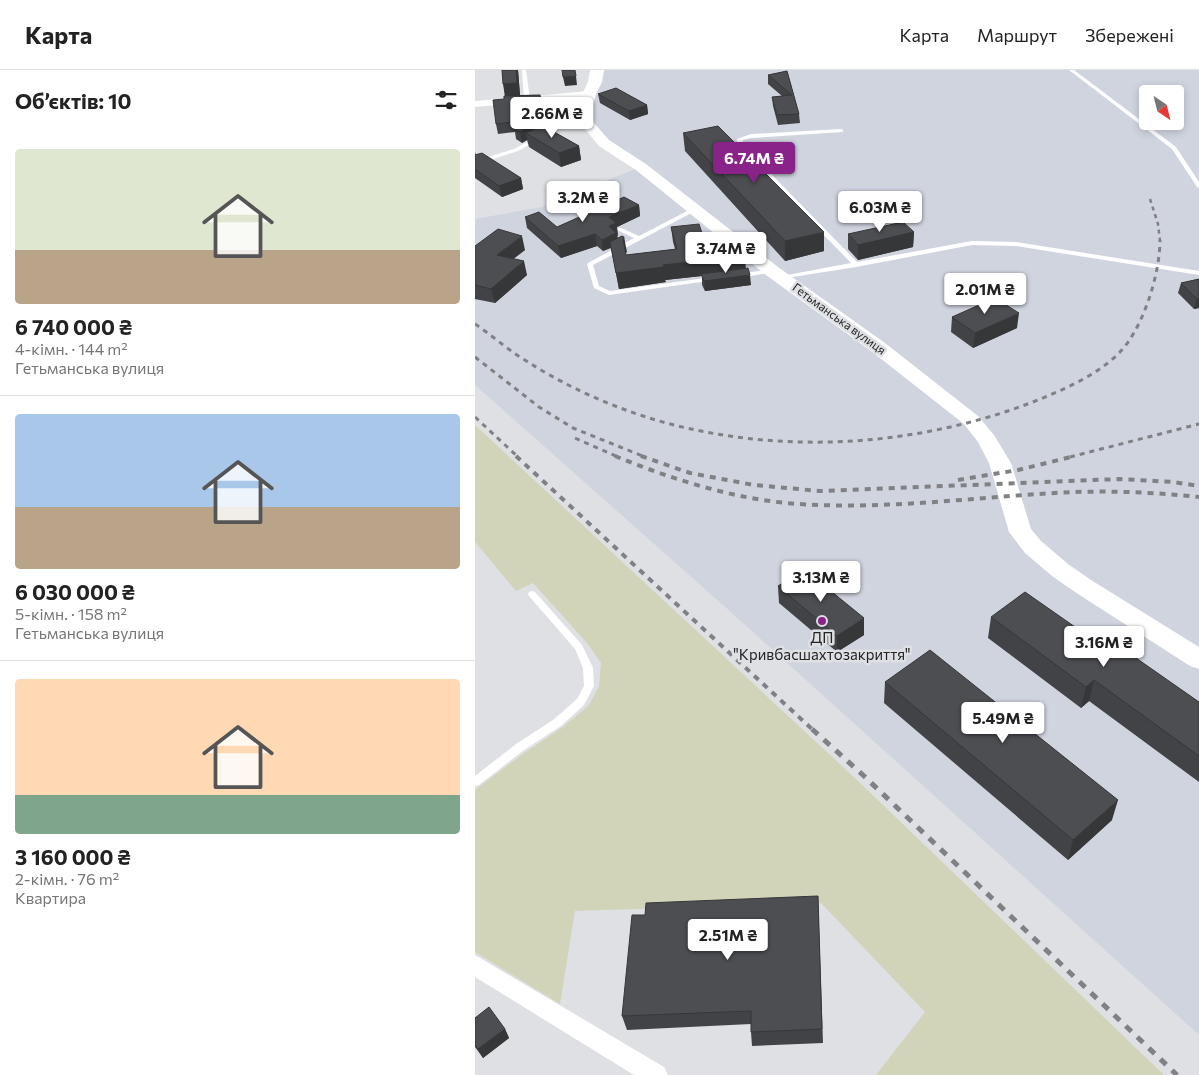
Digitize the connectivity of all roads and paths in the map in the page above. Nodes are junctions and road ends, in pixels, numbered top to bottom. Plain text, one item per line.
1 (523, 70) edge
2 (597, 70) edge
3 (1071, 70) edge
4 (589, 94) junction
5 (527, 99) junction
6 (475, 104) edge
7 (585, 119) junction
8 (841, 131) dead end
9 (548, 132) junction
10 (555, 137) edge
11 (475, 163) edge
12 (1199, 186) edge
13 (695, 209) junction
14 (619, 229) dead end
15 (638, 238) junction
16 (856, 265) junction
17 (1199, 273) edge
18 (777, 274) junction
19 (729, 277) edge
20 (720, 278) edge
21 (531, 594) dead end
22 (1199, 659) edge
23 (475, 782) edge
24 (475, 965) edge
25 (656, 1075) edge

1 - 5 lane
2 - 4 street
3 - 12 lane
4 - 5 street
4 - 7 street
5 - 6 street
7 - 9 lane
7 - 13 street, Гетьманська вулиця
8 - 16 lane
9 - 10 lane
9 - 11 lane
13 - 15 lane
13 - 18 street, Гетьманська вулиця
14 - 15 lane
15 - 20 lane
16 - 17 lane
16 - 18 lane
18 - 19 lane
18 - 22 street, Гетьманська вулиця
21 - 23 lane
24 - 25 street

